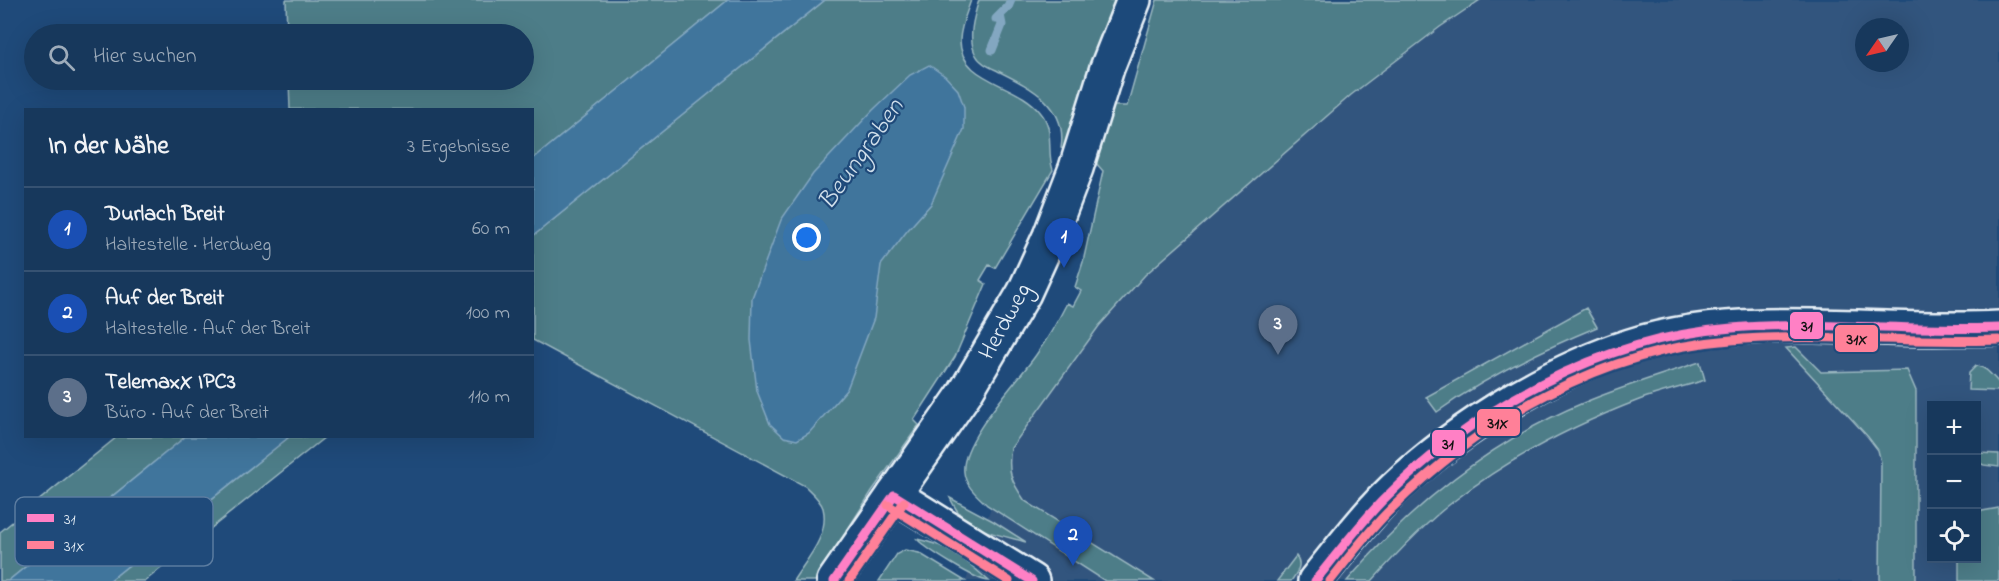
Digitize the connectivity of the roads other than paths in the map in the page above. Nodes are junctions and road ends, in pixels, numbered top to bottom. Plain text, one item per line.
1 (1134, 0) edge
2 (1999, 328) edge
3 (894, 495) junction
4 (834, 581) edge
5 (1032, 581) edge
6 (1315, 581) edge

1 - 3 street, Herdweg
2 - 6 street
3 - 4 street, Herdweg
3 - 5 street

